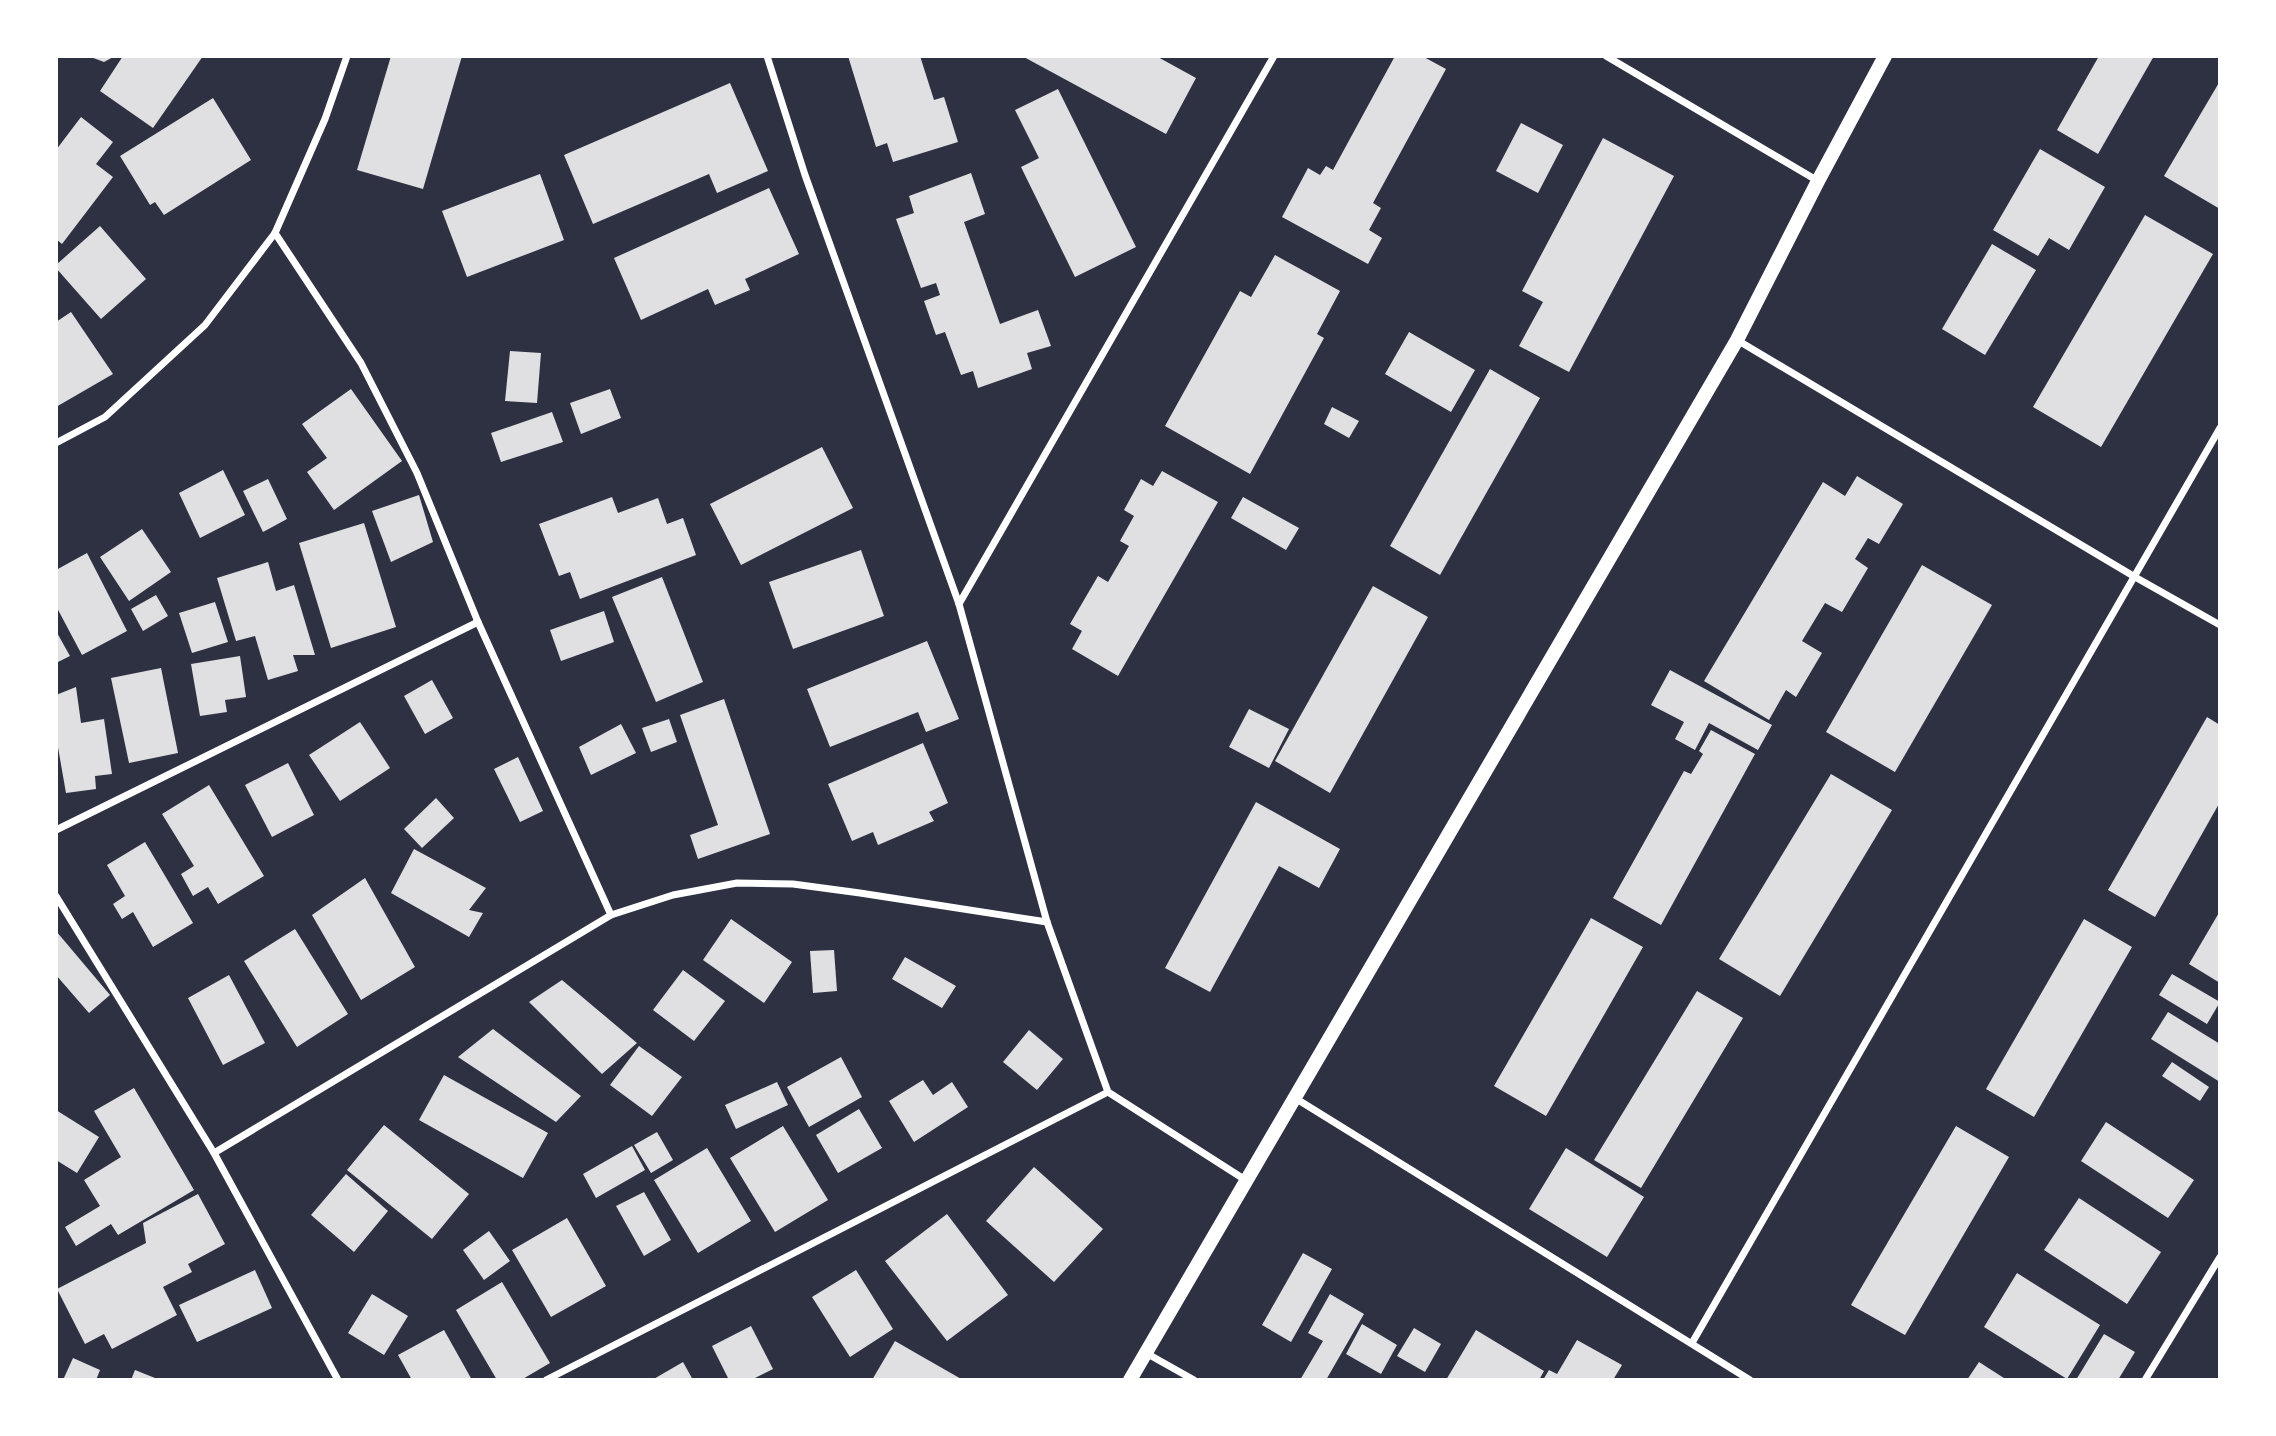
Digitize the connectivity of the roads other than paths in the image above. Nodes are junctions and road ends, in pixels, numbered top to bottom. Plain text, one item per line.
1 (348, 56) edge
2 (767, 56) edge
3 (1274, 56) edge
4 (1606, 56) edge
5 (1885, 56) edge
6 (1818, 181) junction
7 (275, 233) junction
8 (1737, 340) junction
9 (2220, 428) edge
10 (56, 443) edge
11 (2135, 577) junction
12 (959, 604) junction
13 (478, 622) junction
14 (2220, 625) edge
15 (56, 830) edge
16 (56, 896) edge
17 (611, 915) junction
18 (1047, 922) junction
19 (1108, 1092) junction
20 (1295, 1098) junction
21 (214, 1153) junction
22 (1247, 1181) junction
23 (2220, 1257) edge
24 (1692, 1343) junction
25 (1146, 1353) junction
26 (338, 1380) edge
27 (545, 1380) edge
28 (1130, 1380) edge
29 (1194, 1380) edge
30 (1750, 1380) edge
31 (2145, 1380) edge

1 - 7 street
2 - 12 street
3 - 12 street
4 - 6 street
5 - 6 main road
6 - 8 main road
7 - 10 street
7 - 13 street
8 - 11 street
8 - 20 main road
9 - 11 street
11 - 14 street
11 - 24 street
12 - 18 street
13 - 15 street
13 - 17 street
16 - 21 street
17 - 18 street
17 - 21 street
18 - 19 street
19 - 22 street
19 - 27 street
20 - 22 main road
20 - 24 street
21 - 26 street
22 - 25 main road
23 - 31 street
24 - 30 street
25 - 28 main road
25 - 29 street

